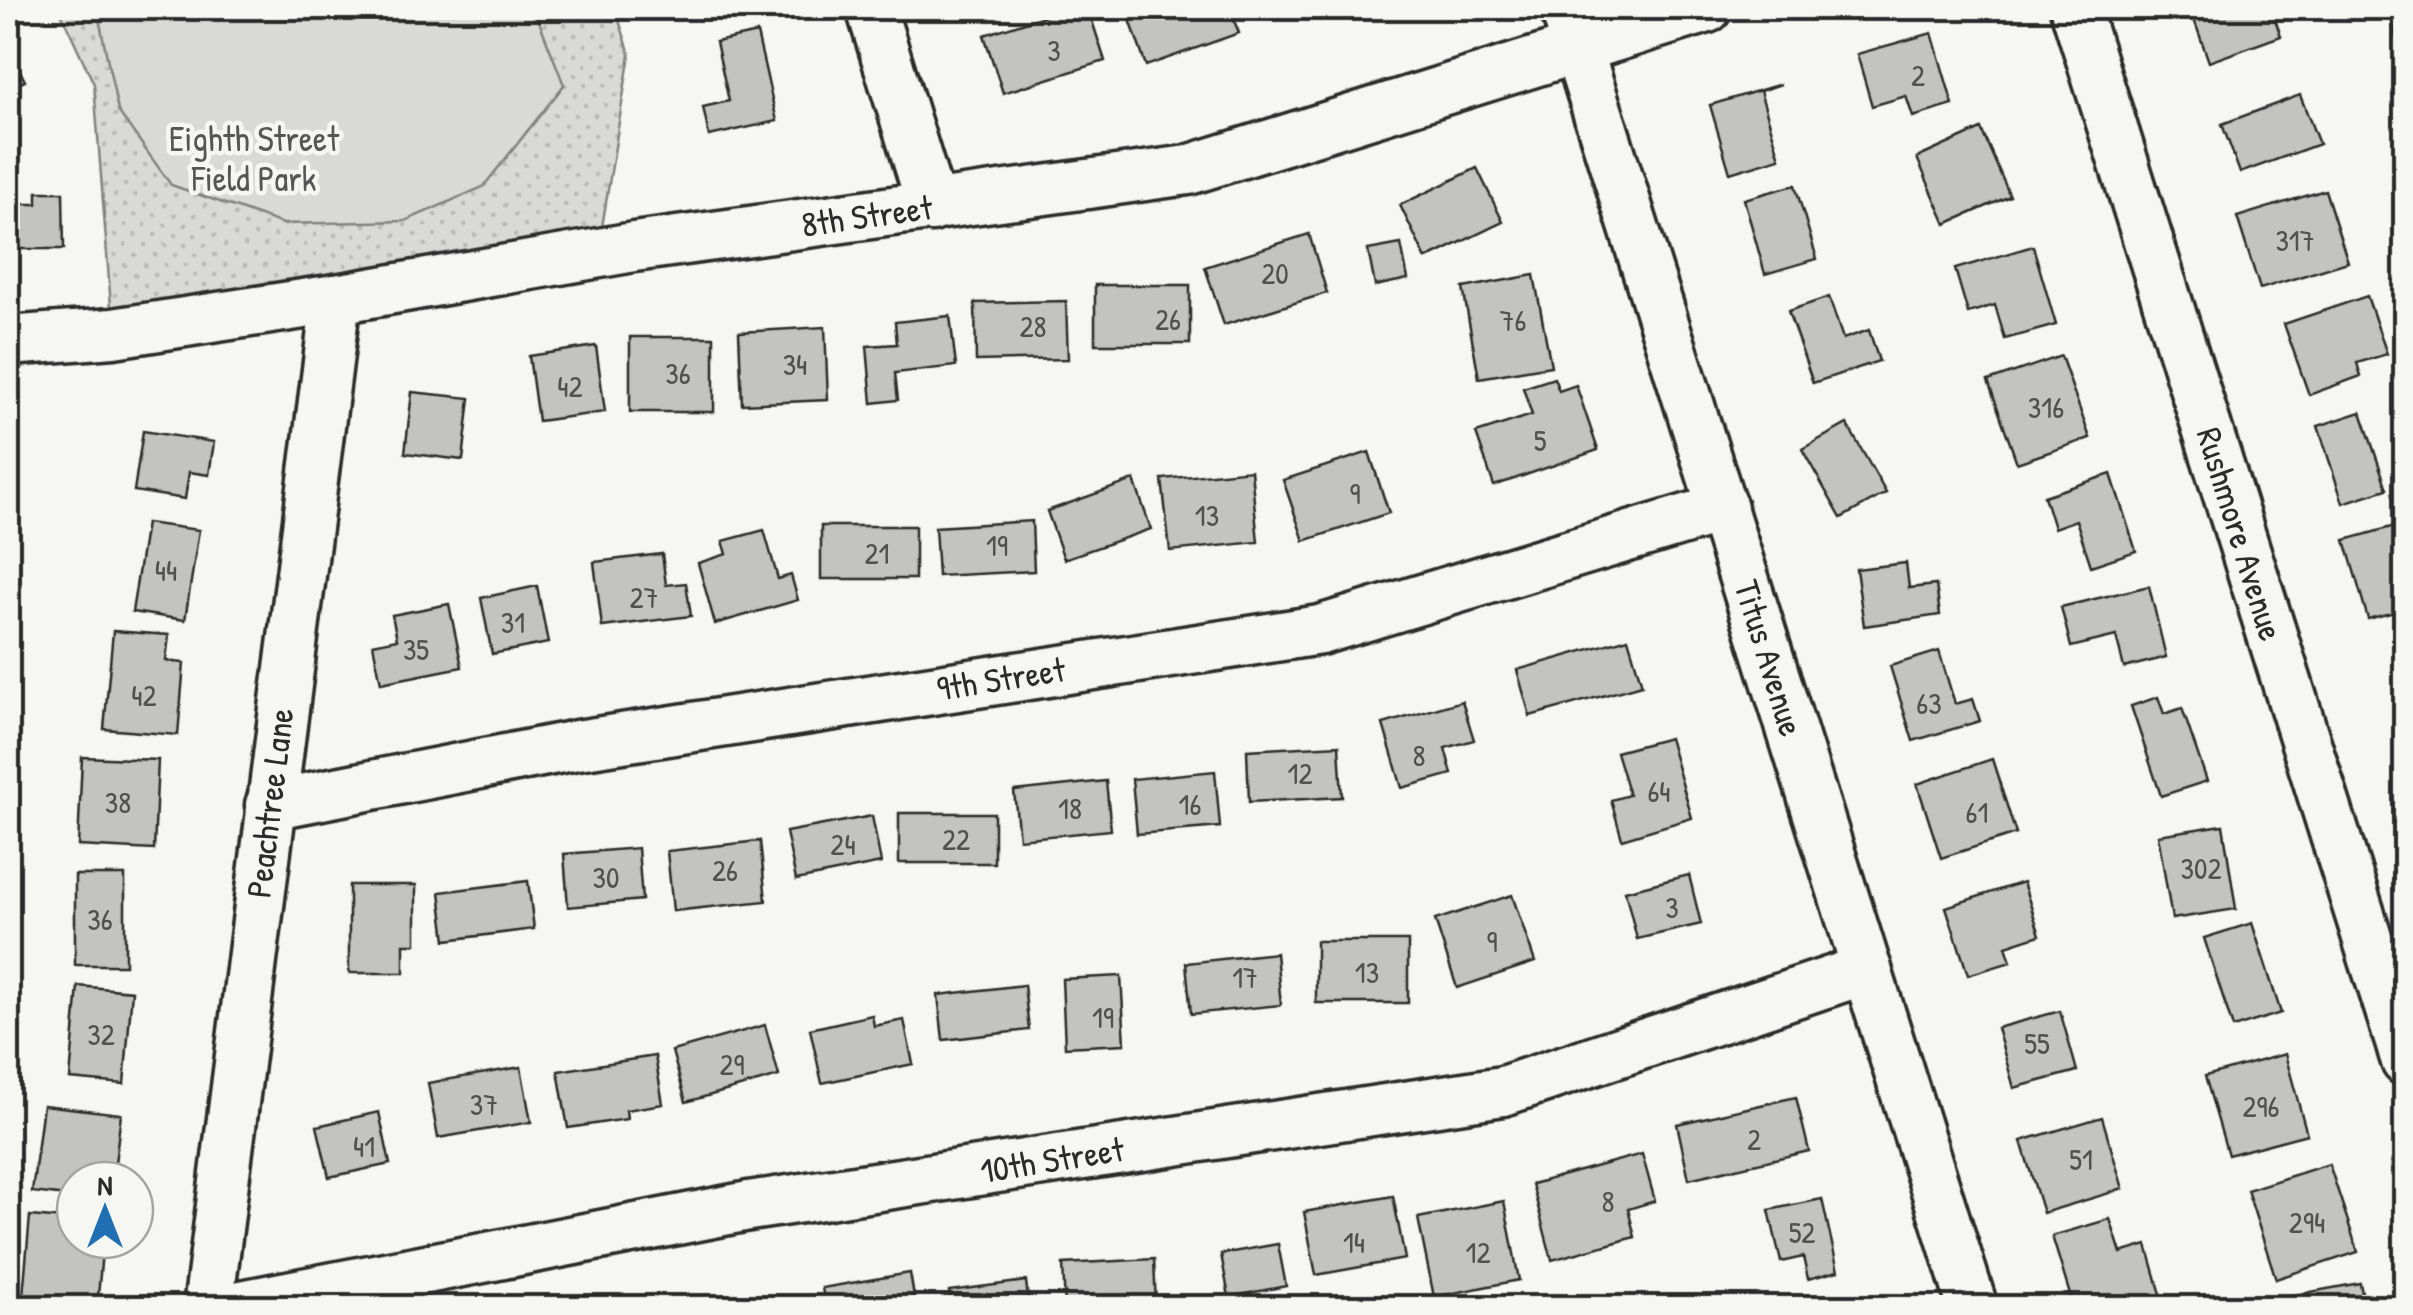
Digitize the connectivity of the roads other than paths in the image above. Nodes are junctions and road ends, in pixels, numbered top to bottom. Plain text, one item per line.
1 (870, 8) edge
2 (1707, 8) edge
3 (2075, 8) edge
4 (1572, 28) edge
5 (932, 207) junction
6 (336, 299) junction
7 (8, 341) edge
8 (1722, 508) junction
9 (270, 806) junction
10 (1867, 970) junction
11 (2406, 1062) edge
12 (208, 1308) edge
13 (226, 1308) edge
14 (1973, 1308) edge

1 - 5 street
2 - 4 street, 8th Street
3 - 11 street, Rushmore Avenue
4 - 5 street, 8th Street
4 - 8 street, Titus Avenue
5 - 6 street, 8th Street
6 - 7 street, 8th Street
6 - 9 street, Peachtree Lane
8 - 9 street, 9th Street
8 - 10 street, Titus Avenue
9 - 12 street, Peachtree Lane
10 - 13 street, 10th Street
10 - 14 street, Titus Avenue

